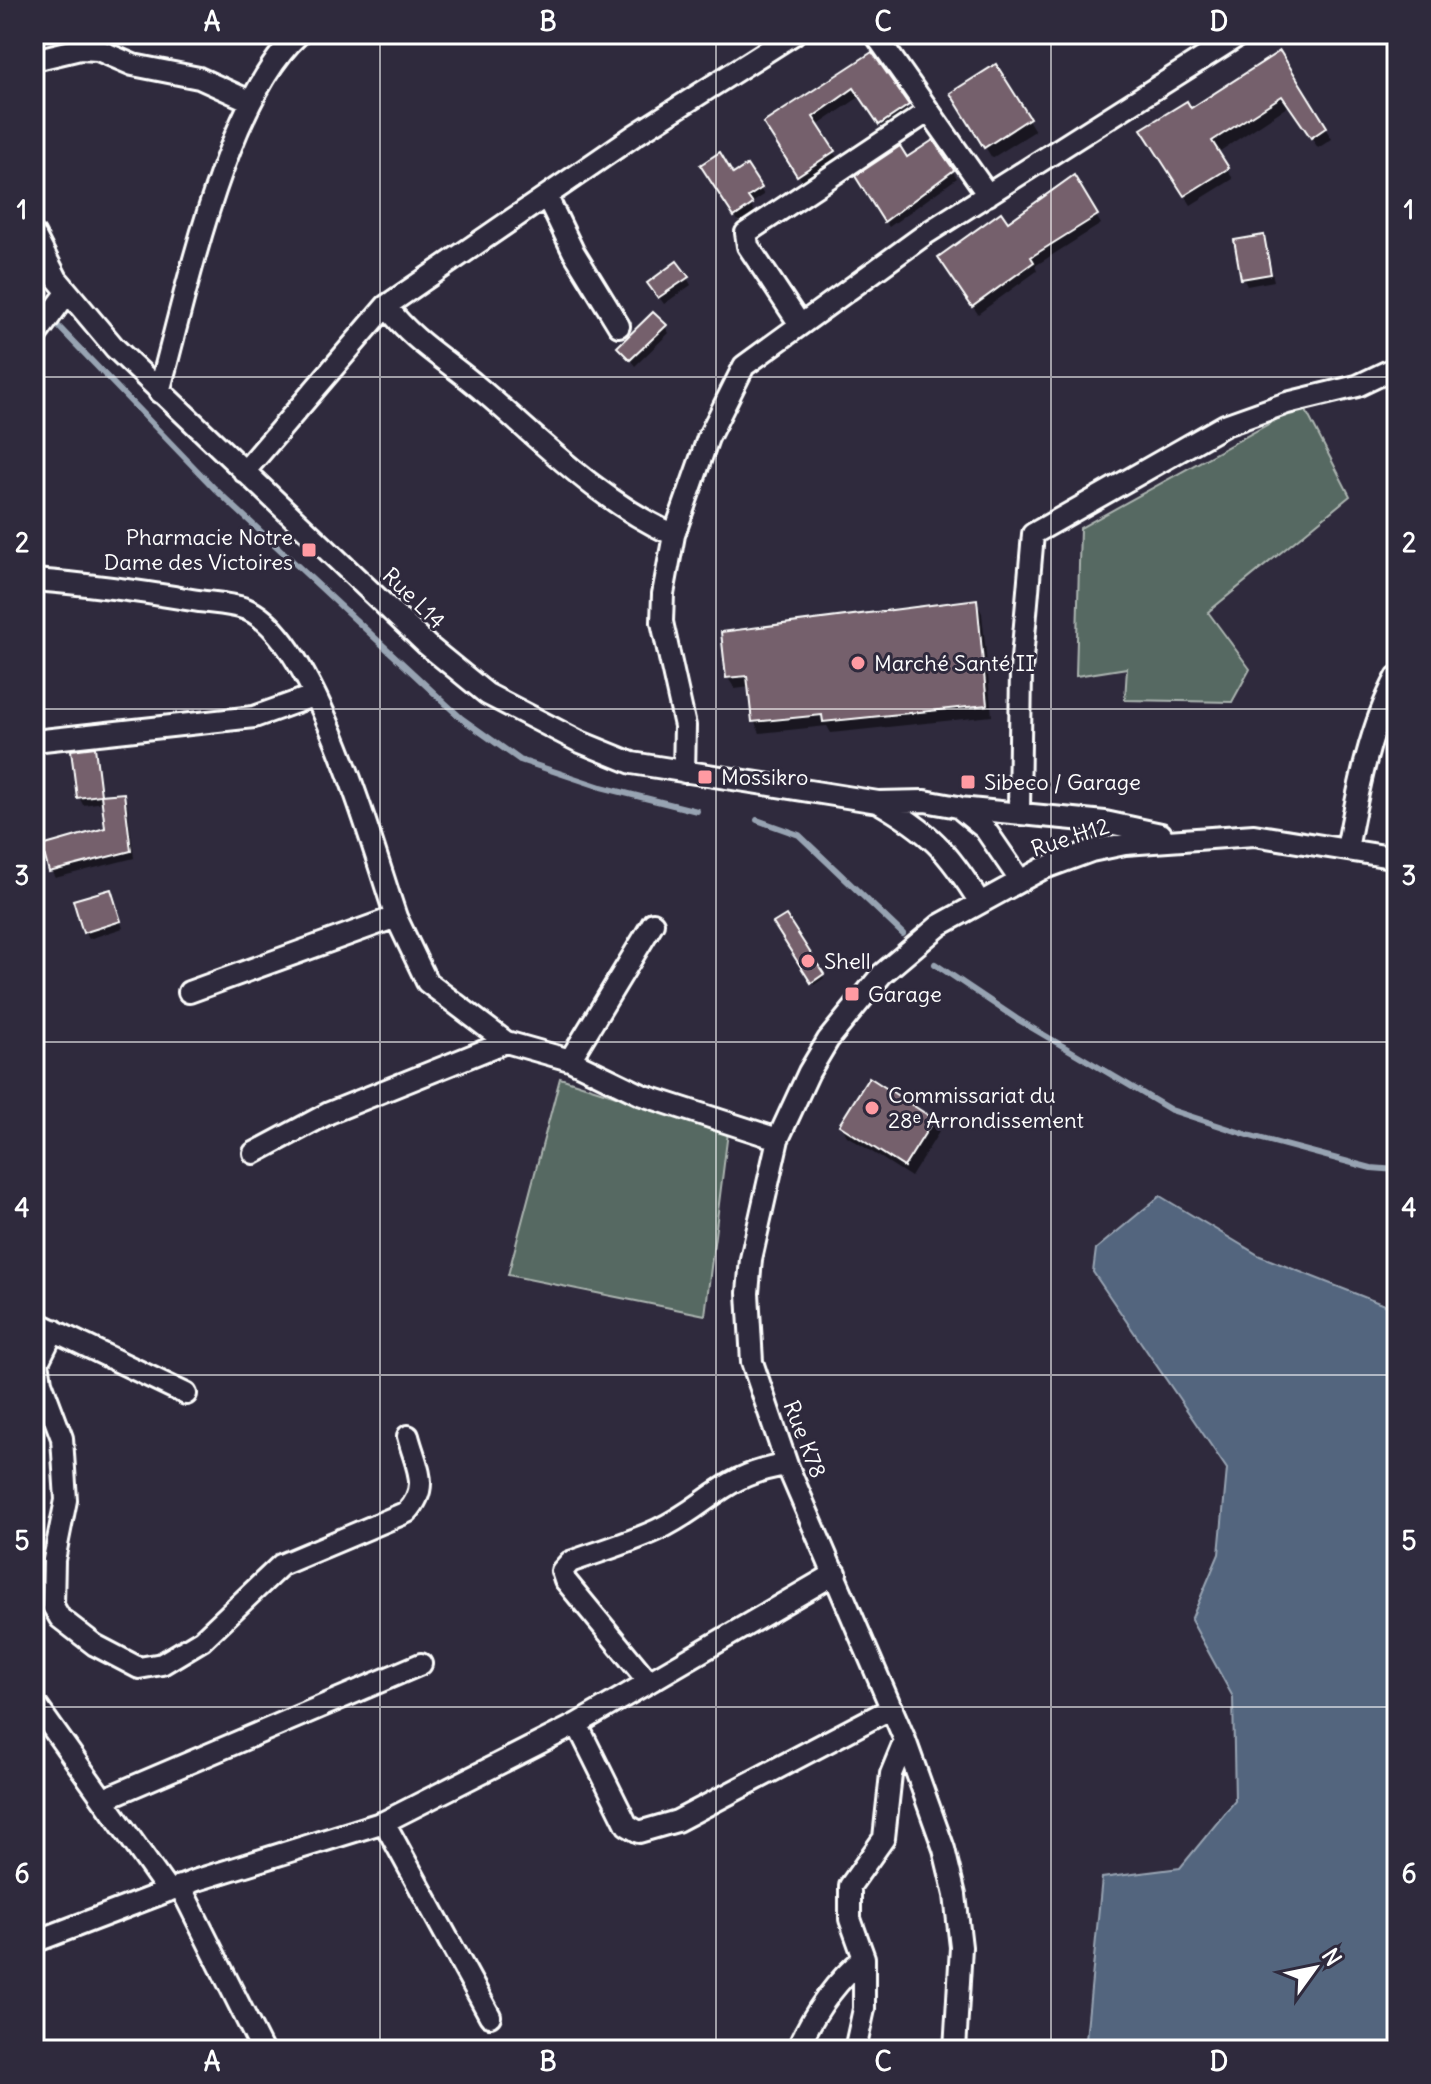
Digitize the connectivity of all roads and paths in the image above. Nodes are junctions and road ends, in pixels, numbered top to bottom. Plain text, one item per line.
1 (299, 34) edge
2 (794, 34) edge
3 (875, 34) edge
4 (1241, 34) edge
5 (34, 60) edge
6 (250, 101) junction
7 (929, 111) junction
8 (988, 195) junction
9 (547, 197) junction
10 (34, 234) edge
11 (67, 293) junction
12 (386, 306) junction
13 (799, 323) junction
14 (619, 326) dead end
15 (34, 338) edge
16 (1397, 367) edge
17 (159, 392) junction
18 (244, 472) junction
19 (674, 535) junction
20 (34, 580) edge
21 (1397, 677) edge
22 (313, 696) junction
23 (34, 741) edge
24 (684, 772) junction
25 (878, 802) junction
26 (958, 807) junction
27 (1019, 811) junction
28 (1181, 838) junction
29 (1347, 849) junction
30 (1397, 858) edge
31 (1020, 880) junction
32 (979, 901) junction
33 (396, 917) junction
34 (653, 923) dead end
35 (189, 992) dead end
36 (506, 1042) junction
37 (570, 1060) junction
38 (778, 1139) junction
39 (254, 1153) dead end
40 (34, 1321) edge
41 (54, 1330) junction
42 (186, 1394) dead end
43 (408, 1436) dead end
44 (787, 1465) junction
45 (836, 1573) junction
46 (421, 1664) dead end
47 (648, 1681) junction
48 (34, 1702) edge
49 (892, 1708) junction
50 (577, 1724) junction
51 (905, 1740) junction
52 (104, 1799) junction
53 (384, 1822) junction
54 (174, 1889) junction
55 (34, 1942) edge
56 (864, 1958) junction
57 (490, 2016) dead end
58 (262, 2050) edge
59 (797, 2050) edge
60 (855, 2050) edge
61 (955, 2050) edge

1 - 6 street
2 - 9 street
3 - 7 street
4 - 8 street
5 - 6 street
6 - 17 street
7 - 8 street
7 - 13 street
8 - 13 street
9 - 12 street
9 - 14 street
10 - 11 street, Rue L14
11 - 15 street
11 - 17 street, Rue L14
12 - 18 street
12 - 19 street
13 - 19 street
16 - 27 street
17 - 18 street, Rue L14
18 - 24 street, Rue L14
19 - 24 street
20 - 22 street
21 - 29 street
22 - 23 street
22 - 33 street
24 - 25 street, Rue L14
25 - 26 street, Rue L14
25 - 32 street, Rue L14
26 - 27 street, Rue L14
26 - 31 street
27 - 28 street, Rue L14
28 - 29 street
28 - 31 street, Rue H12
29 - 30 street
31 - 32 street, Rue H12
32 - 38 street, Rue K78
33 - 35 street
33 - 36 street
34 - 37 street
36 - 37 street
36 - 39 street
37 - 38 street
38 - 44 street, Rue K78
40 - 41 street
41 - 42 street
41 - 43 street
44 - 45 street, Rue K78
44 - 47 street
45 - 47 street
45 - 49 street, Rue K78
46 - 52 street
47 - 50 street
48 - 52 street
49 - 50 street
49 - 51 street, Rue K78
50 - 53 street
51 - 56 street
51 - 61 street, Rue K78
52 - 54 street
53 - 54 street
53 - 57 street
54 - 55 street
54 - 58 street
56 - 59 street
56 - 60 street

